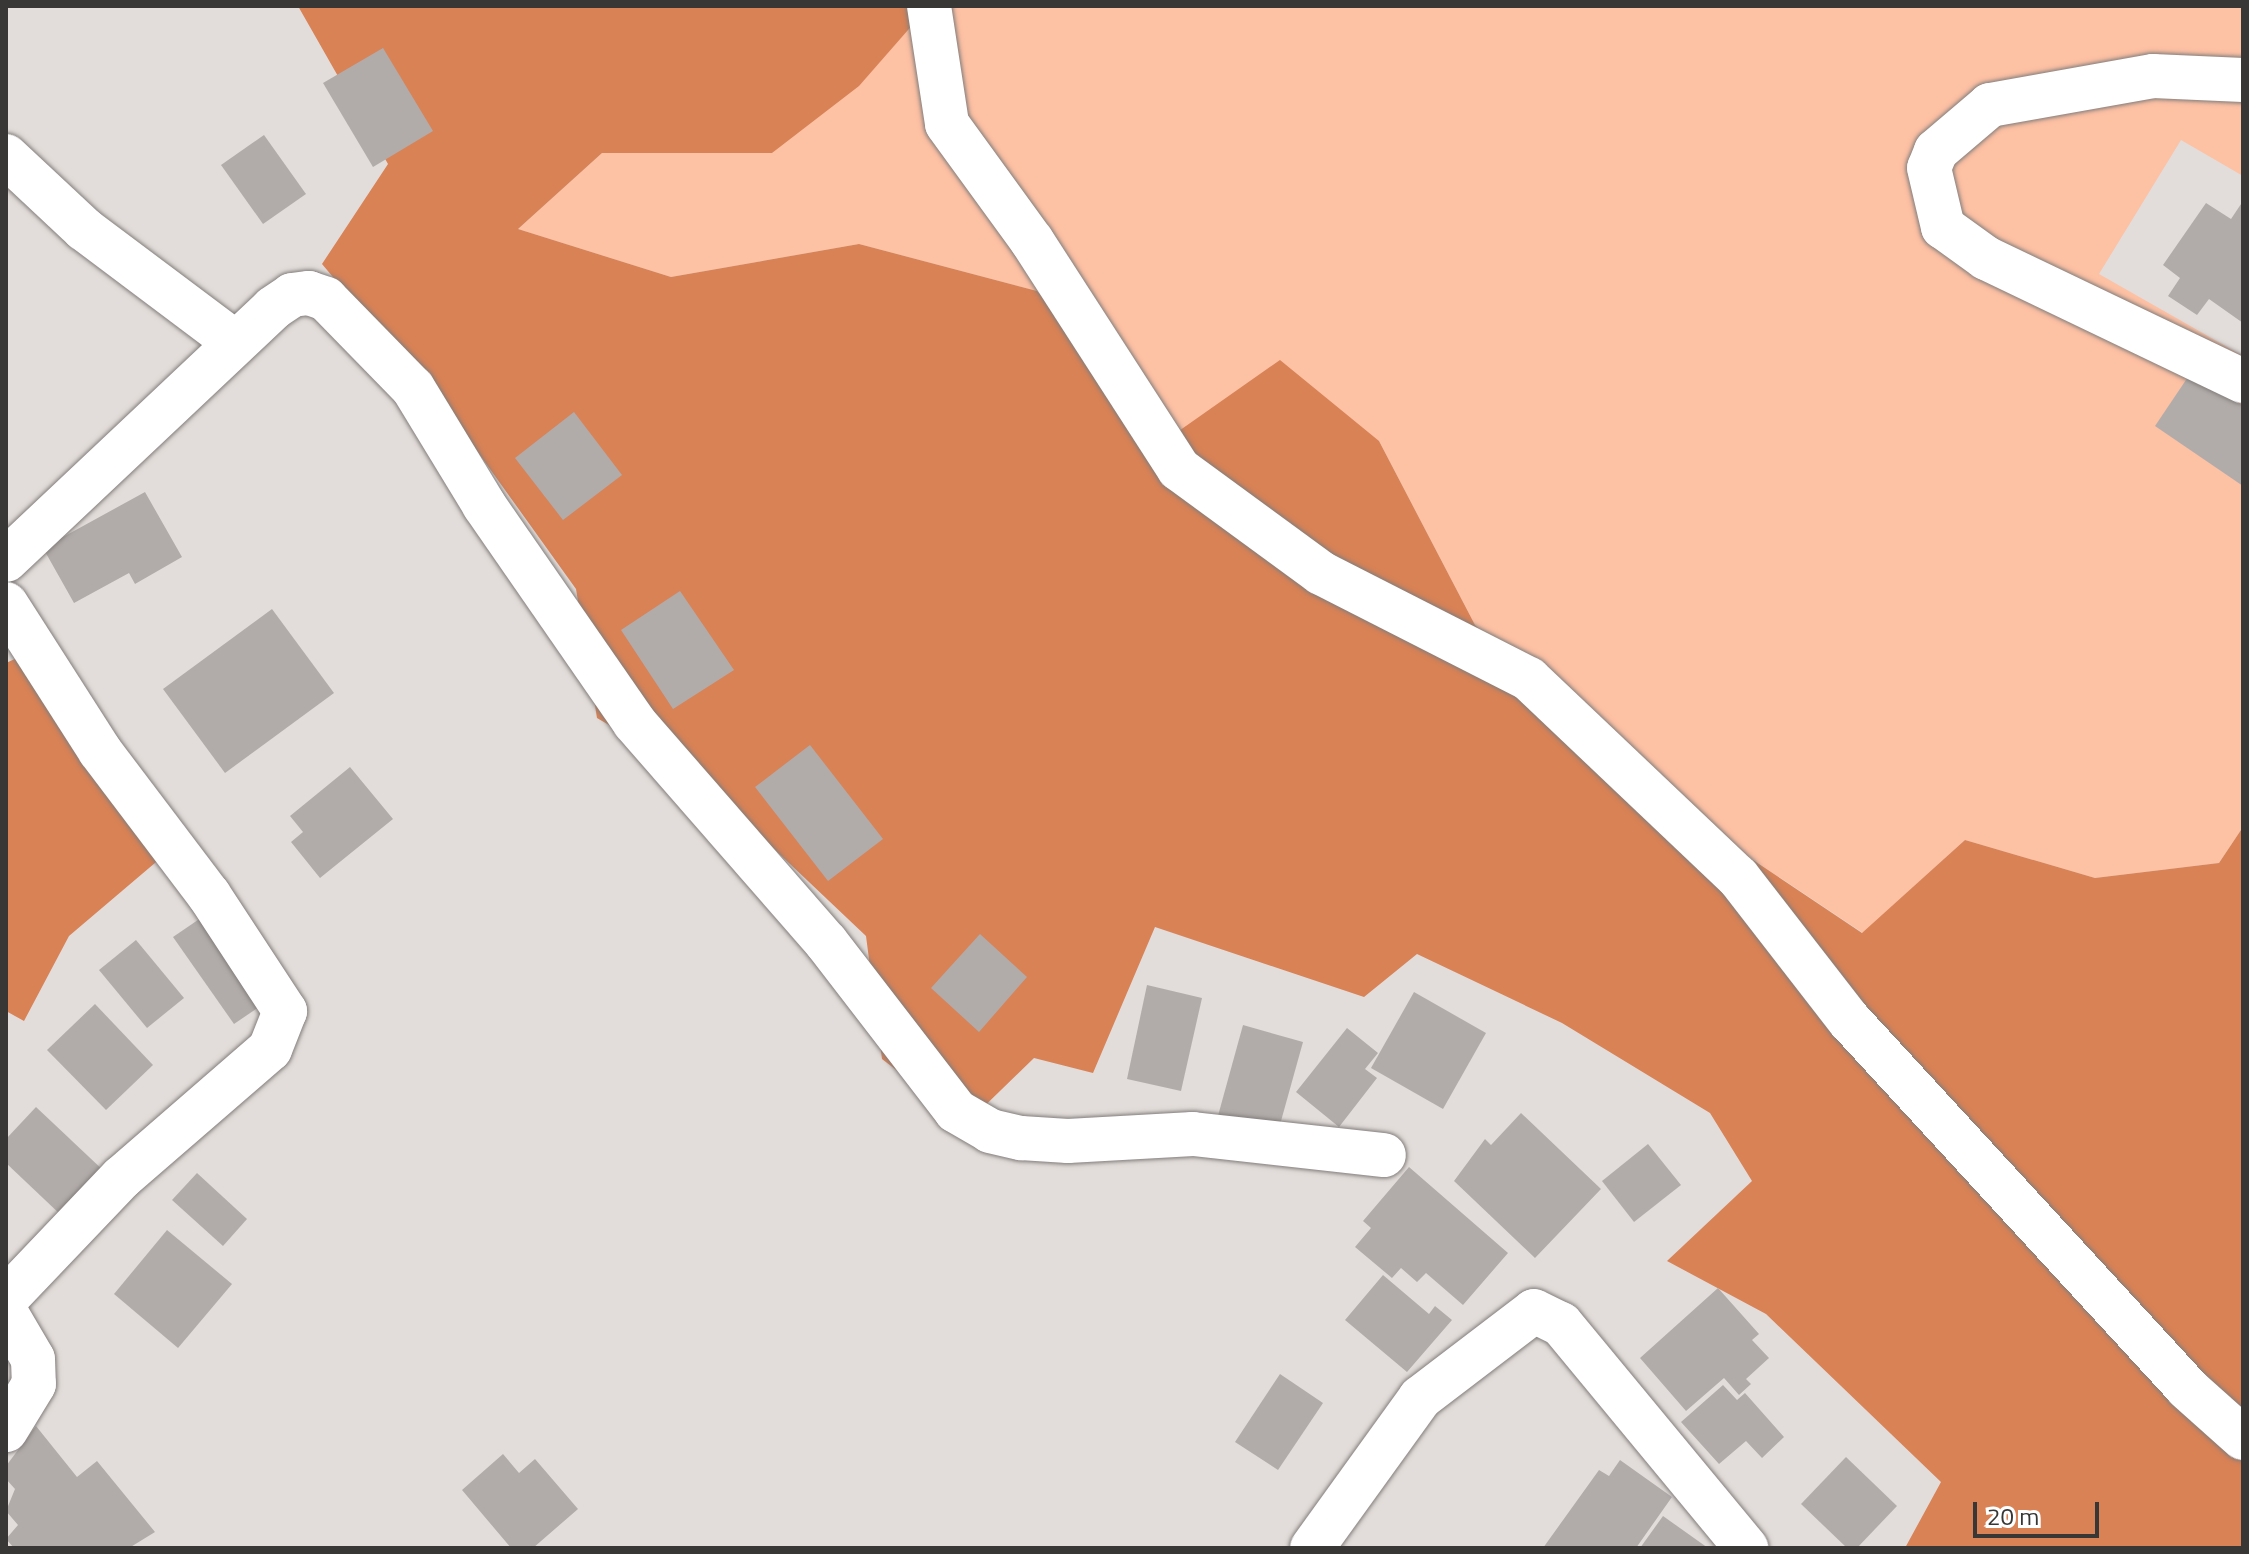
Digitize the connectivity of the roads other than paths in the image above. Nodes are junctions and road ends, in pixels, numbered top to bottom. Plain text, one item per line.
1 (929, 6) edge
2 (2243, 80) edge
3 (6, 156) edge
4 (233, 341) junction
5 (2243, 381) edge
6 (6, 560) edge
7 (6, 604) edge
8 (1384, 1155) dead end
9 (6, 1299) edge
10 (6, 1313) edge
11 (6, 1430) edge
12 (2243, 1438) edge
13 (1312, 1548) edge
14 (1746, 1548) edge

1 - 12 street
2 - 5 street
3 - 4 street
4 - 6 street
4 - 8 street
7 - 9 street
10 - 11 street
13 - 14 street

